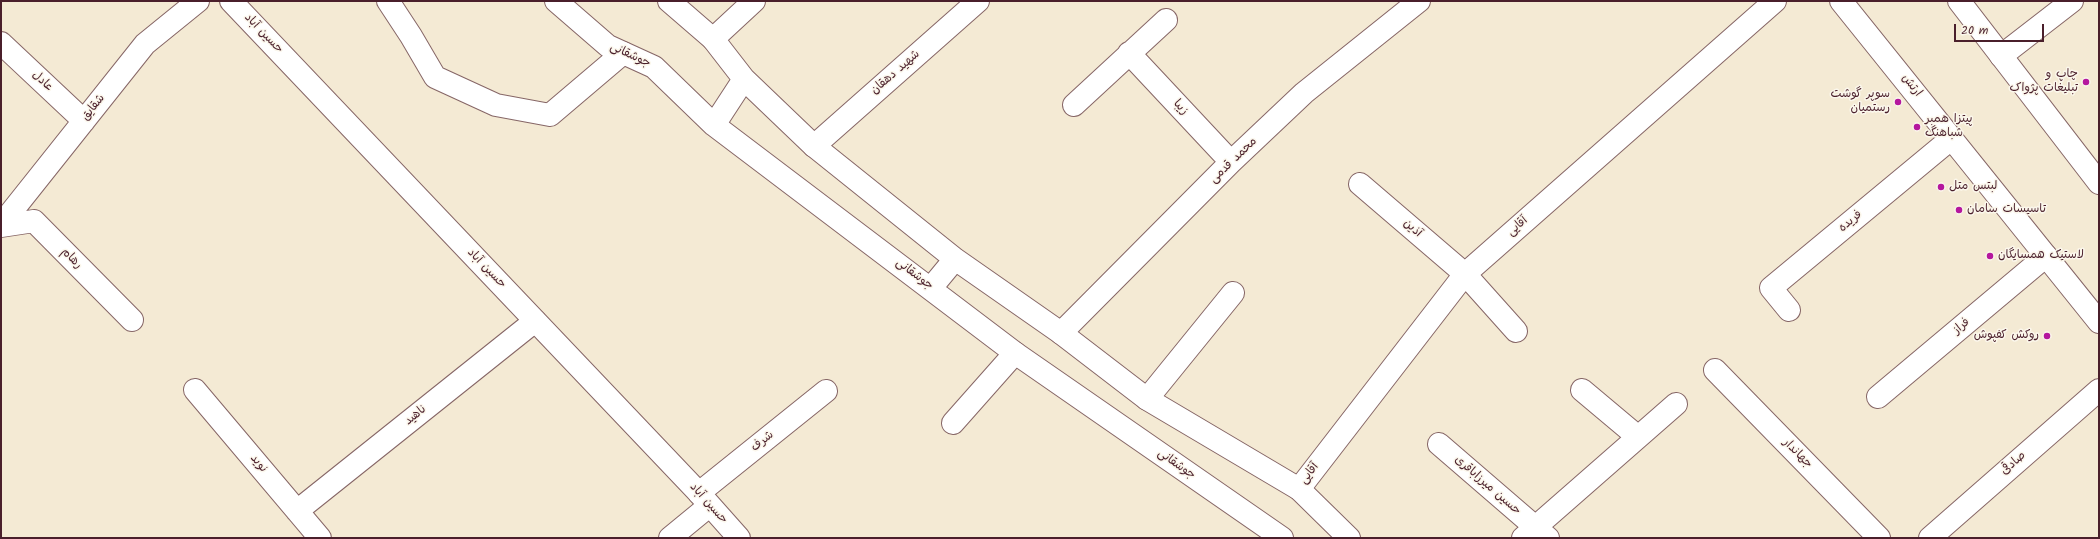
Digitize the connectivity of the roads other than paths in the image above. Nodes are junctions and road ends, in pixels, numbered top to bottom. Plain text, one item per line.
1 (198, 1) edge
2 (231, 1) edge
3 (388, 1) edge
4 (556, 1) edge
5 (669, 1) edge
6 (754, 1) edge
7 (978, 1) edge
8 (1419, 1) edge
9 (1775, 1) edge
10 (1841, 1) edge
11 (1846, 1) edge
12 (1959, 1) edge
13 (2072, 1) edge
14 (1166, 20) dead end
15 (713, 39) junction
16 (1, 43) edge
17 (623, 53) junction
18 (1129, 54) junction
19 (2001, 56) junction
20 (1897, 68) junction
21 (744, 79) junction
22 (1074, 105) dead end
23 (84, 121) junction
24 (714, 124) junction
25 (1952, 138) junction
26 (814, 146) junction
27 (1231, 162) junction
28 (2099, 183) edge
29 (1360, 184) dead end
30 (1, 226) edge
31 (2046, 256) junction
32 (955, 259) junction
33 (1465, 274) junction
34 (931, 288) junction
35 (1233, 293) dead end
36 (1789, 310) dead end
37 (132, 320) dead end
38 (535, 321) junction
39 (2099, 322) edge
40 (1516, 331) dead end
41 (1060, 334) junction
42 (1015, 353) junction
43 (1714, 370) dead end
44 (195, 390) dead end
45 (1582, 390) dead end
46 (2099, 390) edge
47 (826, 391) dead end
48 (1878, 398) dead end
49 (1147, 399) junction
50 (1676, 404) dead end
51 (953, 423) dead end
52 (1638, 437) junction
53 (1439, 444) dead end
54 (1299, 489) junction
55 (704, 499) junction
56 (297, 511) junction
57 (1535, 534) edge
58 (320, 538) edge
59 (670, 538) edge
60 (739, 538) edge
61 (1282, 538) edge
62 (1349, 538) edge
63 (1879, 538) edge
64 (1930, 538) edge

1 - 23 street, شقایق
2 - 38 street, حسین آباد
3 - 17 street
4 - 17 street, جوشقانی
5 - 15 street
6 - 15 street
7 - 26 street, شهید دهقان
8 - 27 street, محمد قدمی
9 - 33 street, آقایی
10 - 20 street, ارتش
11 - 20 street
12 - 19 street
13 - 19 street
14 - 18 street
15 - 21 street
16 - 23 street, عادل
17 - 24 street, جوشقانی
18 - 22 street
18 - 27 street, زیبا
19 - 28 street
20 - 25 street, ارتش
21 - 24 street
21 - 26 street
23 - 30 street, شقایق
24 - 34 street, جوشقانی
25 - 31 street, ارتش
25 - 36 street, فریده
26 - 32 street
27 - 41 street, محمد قدمی
29 - 33 street, آذین
30 - 37 street, رهام
31 - 39 street, ارتش
31 - 48 street, فراز
32 - 34 street
32 - 41 street
33 - 40 street, آذین
33 - 54 street, آقایی
34 - 42 street, جوشقانی
35 - 49 street
38 - 55 street, حسین آباد
38 - 56 street, ناهید
41 - 49 street
42 - 51 street
42 - 61 street, جوشقانی
43 - 63 street, جهاندار
44 - 56 street, نوید
45 - 52 street
46 - 64 street, صادقی
47 - 55 street, شرف
49 - 54 street
50 - 52 street
52 - 57 street
53 - 57 street, حسین میرزاباقری
54 - 62 street
55 - 59 street, شرف
55 - 60 street, حسین آباد
56 - 58 street, نوید

